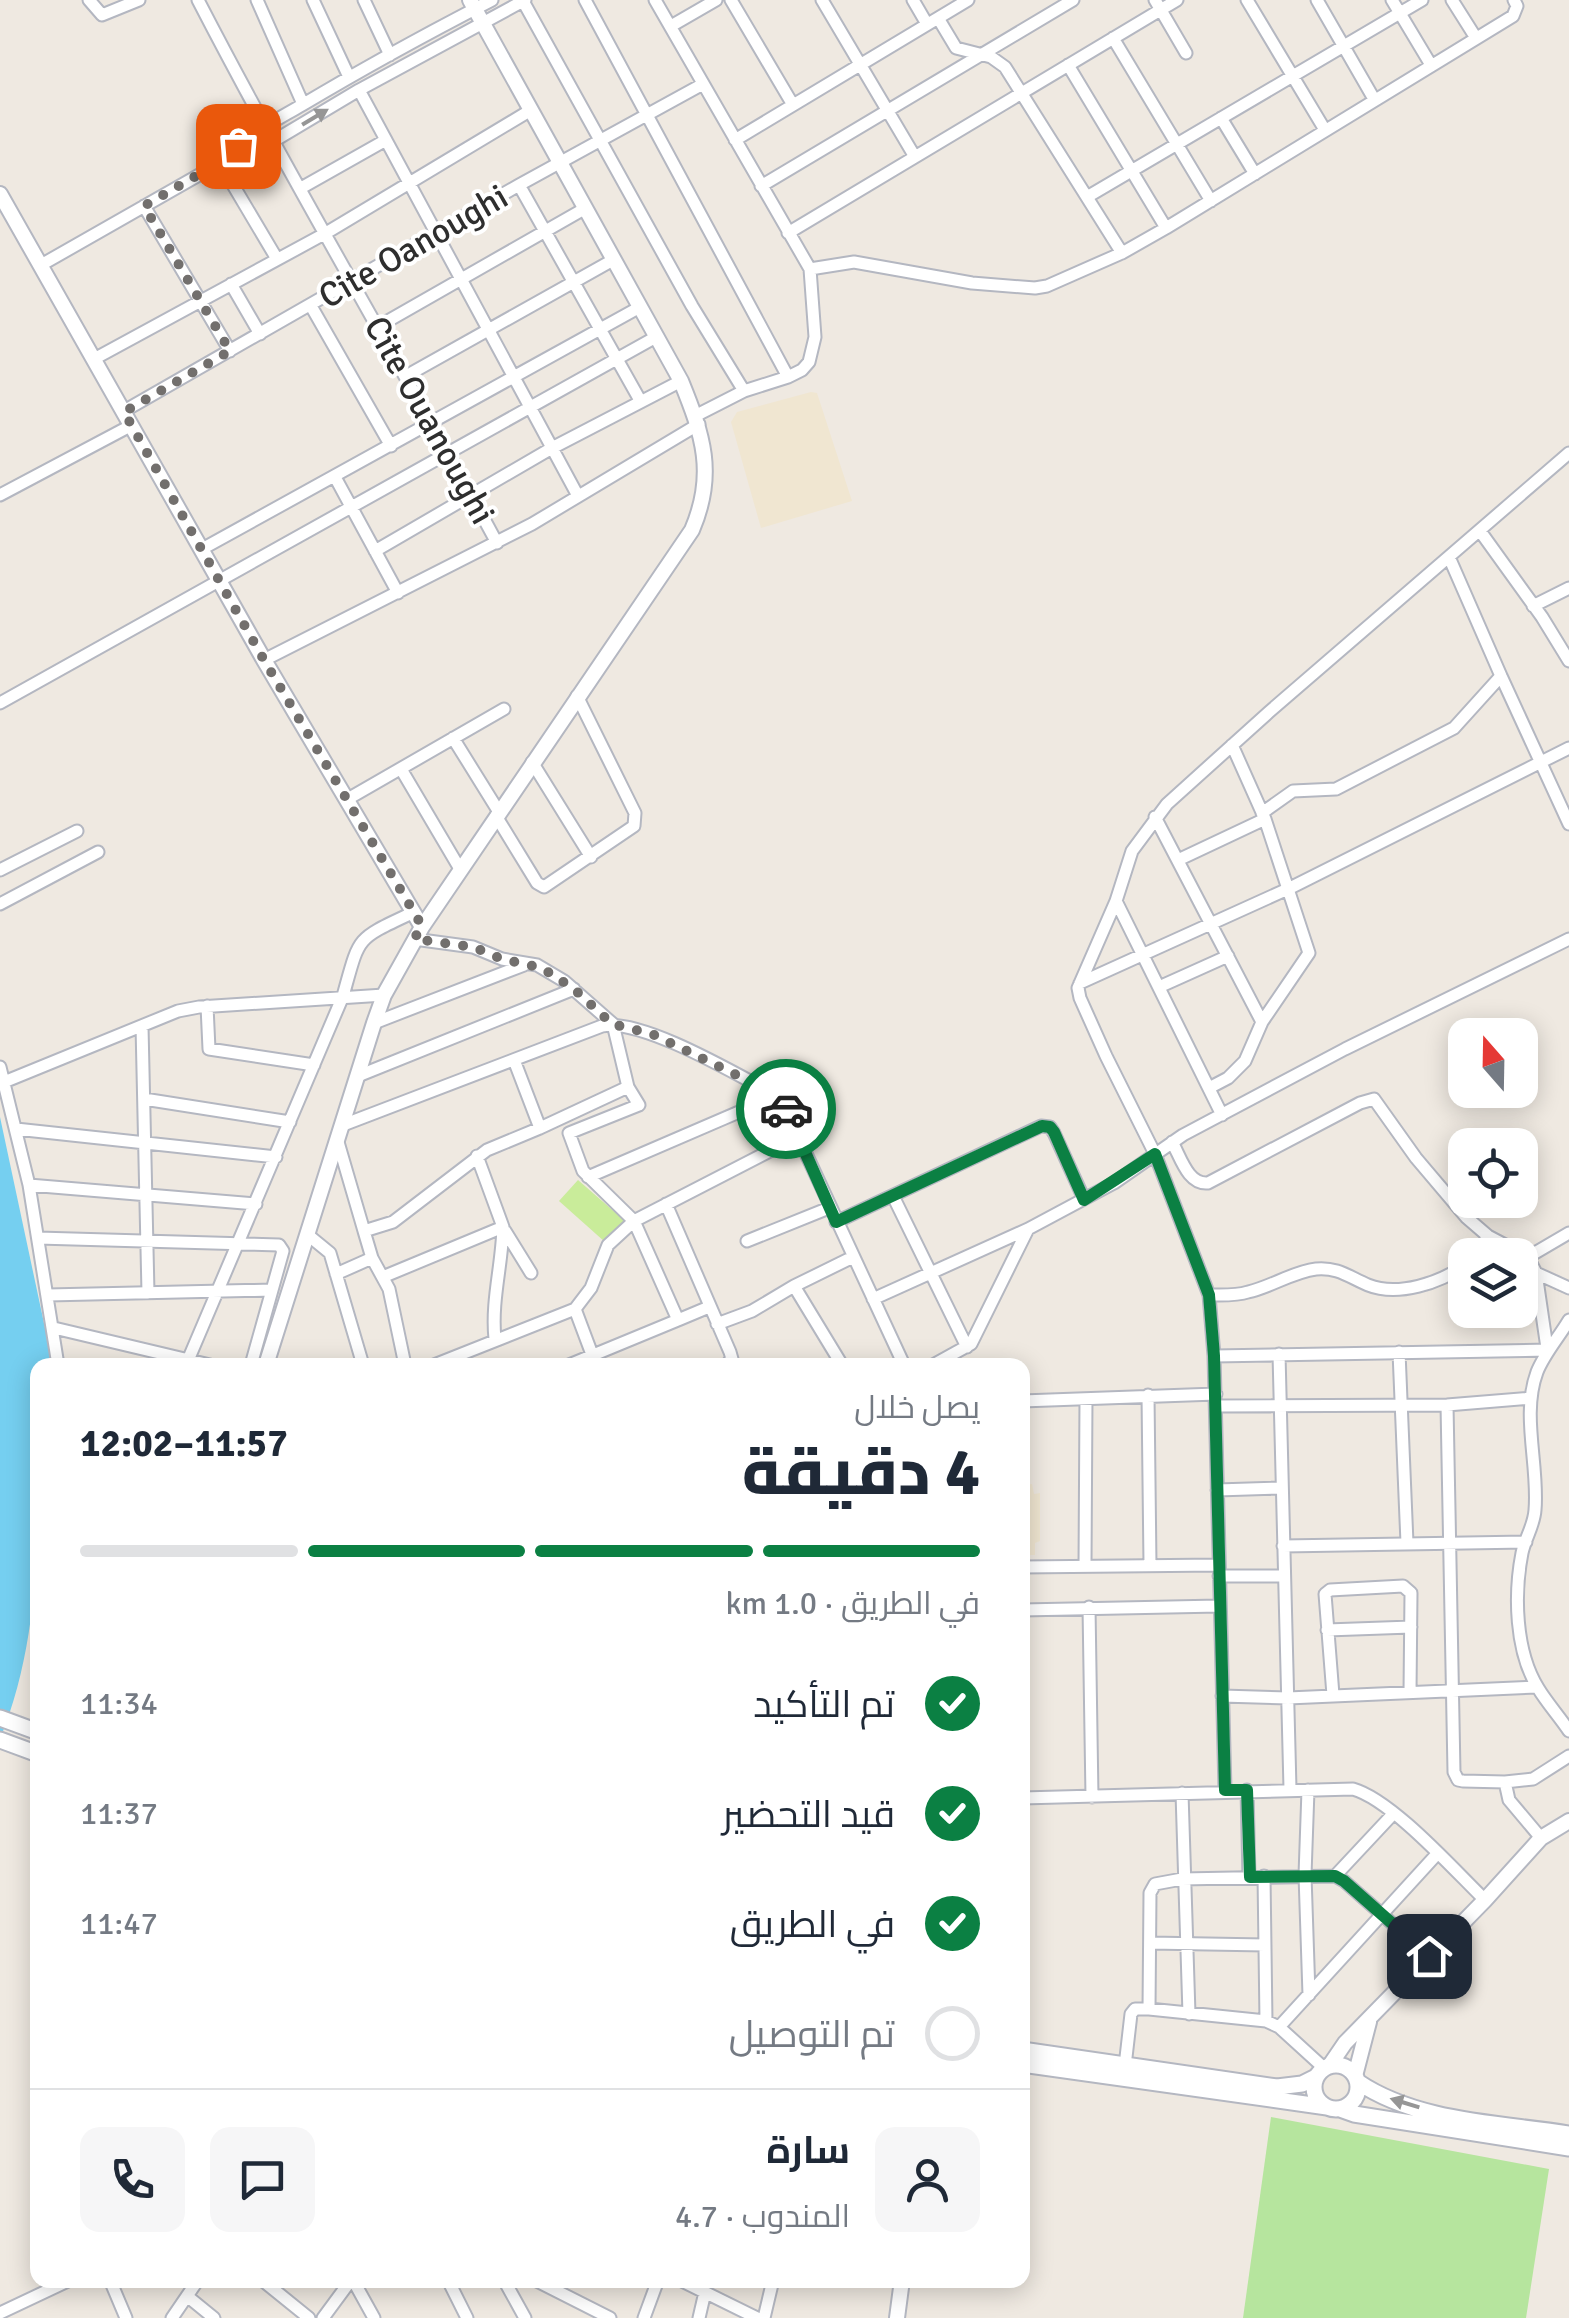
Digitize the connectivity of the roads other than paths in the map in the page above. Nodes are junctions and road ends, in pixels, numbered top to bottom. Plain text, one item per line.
1 (88, 0) edge
2 (139, 0) edge
3 (198, 0) edge
4 (256, 0) edge
5 (314, 0) edge
6 (364, 0) edge
7 (492, 0) edge
8 (586, 0) edge
9 (654, 0) edge
10 (716, 0) edge
11 (732, 0) edge
12 (822, 0) edge
13 (913, 0) edge
14 (968, 0) edge
15 (1074, 0) edge
16 (1177, 0) edge
17 (1247, 0) edge
18 (1317, 0) edge
19 (1392, 0) edge
20 (1422, 0) edge
21 (1452, 0) edge
22 (1514, 0) edge
23 (524, 1) edge
24 (472, 5) edge
25 (1158, 5) edge
26 (1400, 12) junction
27 (933, 21) junction
28 (484, 24) junction
29 (671, 26) junction
30 (1113, 38) junction
31 (1476, 38) junction
32 (1344, 46) junction
33 (1186, 53) dead end
34 (390, 55) junction
35 (980, 56) junction
36 (861, 64) junction
37 (1068, 65) junction
38 (1431, 65) junction
39 (1293, 76) junction
40 (348, 77) junction
41 (704, 84) junction
42 (359, 90) junction
43 (1024, 92) junction
44 (1374, 98) junction
45 (304, 104) junction
46 (793, 105) junction
47 (531, 110) junction
48 (889, 112) junction
49 (647, 114) junction
50 (1221, 118) junction
51 (264, 128) junction
52 (1324, 130) junction
53 (386, 140) junction
54 (599, 140) junction
55 (735, 140) junction
56 (272, 142) junction
57 (1176, 145) junction
58 (915, 157) junction
59 (224, 161) junction
60 (560, 162) junction
61 (1133, 170) junction
62 (1255, 174) junction
63 (409, 182) junction
64 (519, 184) junction
65 (761, 186) junction
66 (301, 188) junction
67 (0, 194) edge
68 (1087, 197) junction
69 (1211, 201) junction
70 (144, 206) junction
71 (584, 209) junction
72 (1166, 228) junction
73 (544, 230) junction
74 (326, 232) junction
75 (436, 232) junction
76 (788, 233) junction
77 (1122, 252) junction
78 (278, 259) junction
79 (613, 260) junction
80 (41, 265) junction
81 (810, 268) junction
82 (461, 278) junction
83 (354, 281) junction
84 (574, 282) junction
85 (231, 284) junction
86 (200, 302) junction
87 (311, 306) junction
88 (640, 307) junction
89 (379, 326) junction
90 (489, 330) junction
91 (600, 330) junction
92 (260, 334) junction
93 (656, 337) junction
94 (230, 351) junction
95 (616, 358) junction
96 (94, 359) junction
97 (406, 376) junction
98 (788, 377) junction
99 (515, 378) junction
100 (681, 381) junction
101 (744, 391) junction
102 (641, 402) junction
103 (529, 406) junction
104 (128, 418) junction
105 (697, 420) junction
106 (433, 424) junction
107 (392, 446) junction
108 (552, 448) junction
109 (448, 452) junction
110 (1569, 453) edge
111 (334, 477) junction
112 (0, 495) edge
113 (471, 495) junction
114 (578, 496) junction
115 (350, 505) junction
116 (1480, 531) junction
117 (497, 543) junction
118 (202, 549) junction
119 (375, 550) junction
120 (1449, 557) junction
121 (219, 580) junction
122 (1569, 588) edge
123 (398, 593) junction
124 (1532, 606) junction
125 (264, 660) junction
126 (1569, 661) edge
127 (1501, 676) junction
128 (577, 696) junction
129 (0, 703) edge
130 (504, 709) dead end
131 (452, 738) junction
132 (1232, 745) junction
133 (1569, 748) edge
134 (532, 762) junction
135 (1539, 763) junction
136 (401, 769) junction
137 (346, 800) junction
138 (498, 814) junction
139 (1264, 816) junction
140 (1155, 817) junction
141 (1569, 824) edge
142 (77, 831) dead end
143 (98, 852) dead end
144 (591, 857) junction
145 (1178, 860) junction
146 (460, 869) junction
147 (0, 870) edge
148 (1290, 888) junction
149 (1116, 901) junction
150 (0, 904) edge
151 (412, 913) junction
152 (1212, 924) junction
153 (418, 933) junction
154 (1569, 940) edge
155 (1142, 954) junction
156 (1228, 956) junction
157 (528, 964) junction
158 (1080, 983) junction
159 (1159, 987) junction
160 (574, 989) junction
161 (384, 995) junction
162 (343, 996) junction
163 (207, 1006) junction
164 (374, 1022) junction
165 (1262, 1022) junction
166 (612, 1024) junction
167 (142, 1026) junction
168 (514, 1060) junction
169 (314, 1065) junction
170 (0, 1067) edge
171 (358, 1076) junction
172 (4, 1082) junction
173 (628, 1088) junction
174 (1209, 1088) junction
175 (776, 1096) junction
176 (144, 1099) junction
177 (1222, 1115) junction
178 (565, 1118) junction
179 (290, 1122) junction
180 (343, 1125) junction
181 (540, 1128) junction
182 (16, 1129) junction
183 (570, 1133) junction
184 (799, 1136) junction
185 (145, 1141) junction
186 (338, 1142) junction
187 (1172, 1142) junction
188 (1155, 1154) junction
189 (276, 1156) junction
190 (477, 1156) junction
191 (588, 1178) junction
192 (29, 1185) junction
193 (146, 1194) junction
194 (893, 1196) junction
195 (1084, 1200) junction
196 (256, 1204) junction
197 (666, 1204) junction
198 (829, 1208) junction
199 (634, 1221) junction
200 (836, 1222) junction
201 (503, 1228) junction
202 (1028, 1229) junction
203 (364, 1231) junction
204 (1569, 1233) edge
205 (308, 1235) junction
206 (1488, 1236) joint
207 (38, 1238) junction
208 (1492, 1238) edge
209 (148, 1241) junction
210 (747, 1241) dead end
211 (238, 1244) junction
212 (1538, 1251) edge
213 (853, 1257) junction
214 (372, 1258) junction
215 (530, 1273) dead end
216 (930, 1273) junction
217 (336, 1274) junction
218 (1538, 1274) edge
219 (385, 1276) junction
220 (1448, 1276) edge
221 (1538, 1285) edge
222 (794, 1286) junction
223 (1569, 1288) edge
224 (272, 1290) junction
225 (218, 1292) junction
226 (148, 1293) junction
227 (48, 1294) junction
228 (1209, 1295) junction
229 (873, 1299) junction
230 (709, 1307) junction
231 (575, 1309) junction
232 (678, 1320) junction
233 (1569, 1320) edge
234 (717, 1324) junction
235 (54, 1328) junction
236 (495, 1338) junction
237 (967, 1347) junction
238 (1549, 1349) junction
239 (1400, 1352) junction
240 (1278, 1354) junction
241 (1214, 1356) junction
242 (57, 1358) edge
243 (172, 1358) edge
244 (190, 1358) edge
245 (253, 1358) edge
246 (268, 1358) edge
247 (361, 1358) edge
248 (404, 1358) edge
249 (450, 1358) edge
250 (593, 1358) edge
251 (598, 1358) edge
252 (732, 1358) edge
253 (838, 1358) edge
254 (901, 1358) edge
255 (946, 1358) edge
256 (1148, 1394) junction
257 (1532, 1398) junction
258 (1086, 1399) junction
259 (1216, 1400) junction
260 (1030, 1401) edge
261 (1447, 1404) junction
262 (1401, 1405) junction
263 (1279, 1406) junction
264 (1281, 1488) junction
265 (1218, 1490) junction
266 (1449, 1541) junction
267 (1526, 1542) junction
268 (1406, 1543) junction
269 (1283, 1546) junction
270 (1086, 1566) junction
271 (1150, 1566) junction
272 (1030, 1567) edge
273 (1219, 1570) junction
274 (1284, 1576) junction
275 (1220, 1606) junction
276 (1089, 1607) junction
277 (1030, 1610) edge
278 (1411, 1628) junction
279 (1328, 1630) junction
280 (1537, 1686) junction
281 (1452, 1690) junction
282 (1410, 1692) junction
283 (1333, 1694) junction
284 (1222, 1696) junction
285 (1288, 1698) junction
286 (0, 1718) edge
287 (30, 1729) edge
288 (1567, 1729) edge
289 (0, 1740) edge
290 (30, 1751) edge
291 (1569, 1756) edge
292 (1505, 1782) junction
293 (1225, 1790) junction
294 (1247, 1790) junction
295 (1290, 1790) junction
296 (1308, 1790) junction
297 (1182, 1792) junction
298 (1092, 1797) junction
299 (1030, 1798) edge
300 (1393, 1814) junction
301 (1569, 1821) edge
302 (1541, 1838) junction
303 (1437, 1854) junction
304 (1264, 1876) junction
305 (1306, 1876) junction
306 (1335, 1876) junction
307 (1250, 1877) junction
308 (1182, 1879) junction
309 (1485, 1900) junction
310 (1381, 1912) junction
311 (1150, 1943) junction
312 (1186, 1944) junction
313 (1265, 1945) junction
314 (1429, 1956) junction
315 (1309, 1995) junction
316 (1149, 2009) junction
317 (1188, 2014) junction
318 (1372, 2017) junction
319 (1266, 2021) junction
320 (1279, 2027) junction
321 (1030, 2051) edge
322 (1030, 2065) edge
323 (1125, 2066) junction
324 (1324, 2070) junction
325 (1356, 2079) junction
326 (1334, 2108) junction
327 (1569, 2134) edge
328 (1569, 2148) edge
329 (53, 2288) edge
330 (113, 2288) edge
331 (192, 2288) edge
332 (272, 2288) edge
333 (346, 2288) edge
334 (357, 2288) edge
335 (452, 2288) edge
336 (508, 2288) edge
337 (551, 2288) edge
338 (655, 2288) edge
339 (697, 2288) edge
340 (770, 2288) edge
341 (901, 2288) edge
342 (705, 2292) junction
343 (187, 2296) junction
344 (0, 2313) edge
345 (126, 2318) edge
346 (172, 2318) edge
347 (214, 2318) edge
348 (310, 2318) edge
349 (322, 2318) edge
350 (374, 2318) edge
351 (467, 2318) edge
352 (525, 2318) edge
353 (610, 2318) edge
354 (644, 2318) edge
355 (699, 2318) edge
356 (761, 2318) edge
357 (897, 2318) edge

1 - 2 street
3 - 51 street, Cite Ouanoughi
4 - 45 street
5 - 40 street
6 - 34 street
7 - 24 street
8 - 49 street
9 - 29 street
10 - 29 street
11 - 46 street
12 - 36 street
13 - 27 street
14 - 27 street
15 - 35 street
16 - 25 street
17 - 39 street
18 - 32 street
19 - 26 street
20 - 26 street
21 - 31 street
22 - 31 street
23 - 28 street
23 - 54 street
24 - 28 street
24 - 34 street
25 - 30 street
25 - 33 street
26 - 32 street
26 - 38 street
27 - 35 street
27 - 36 street
28 - 42 street
28 - 47 street
29 - 41 street
30 - 37 street
30 - 57 street
31 - 38 street
32 - 39 street
32 - 44 street
34 - 40 street
35 - 43 street
35 - 48 street
36 - 46 street
36 - 48 street
37 - 43 street
37 - 61 street
38 - 44 street
39 - 50 street
39 - 52 street
40 - 45 street
41 - 49 street, Cite Oanoughi
41 - 55 street
42 - 53 street
56 -> 42 street
43 - 58 street
43 - 68 street
44 - 52 street
45 - 51 street
46 - 55 street
47 - 60 street
47 - 63 street
48 - 58 street
48 - 65 street
49 - 54 street, Cite Oanoughi
49 - 98 street
50 - 57 street
50 - 62 street
51 - 56 street, Cite Ouanoughi
51 - 59 street
52 - 62 street
53 - 63 street
53 - 66 street
54 - 60 street, Cite Oanoughi
54 - 101 street
55 - 65 street
56 - 59 street
56 - 66 street, Cite Ouanoughi
57 - 61 street
57 - 69 street
58 - 76 street
59 - 70 street
59 - 78 street
60 - 64 street, Cite Oanoughi
60 - 71 street
61 - 68 street
61 - 72 street
62 - 69 street
63 - 74 street
63 - 75 street
64 - 73 street
64 - 75 street, Cite Oanoughi
65 - 76 street
66 - 74 street, Cite Ouanoughi
67 - 80 street
68 - 77 street
69 - 72 street
70 - 80 street
70 - 86 street
71 - 73 street
71 - 79 street
72 - 77 street
73 - 82 street
73 - 84 street
74 - 78 street
74 - 83 street, Cite Ouanoughi
75 - 82 street
75 - 83 street, Cite Oanoughi
76 - 81 street
77 - 81 street
78 - 85 street
79 - 84 street
79 - 88 street
80 - 96 street
81 - 98 street
82 - 89 street
82 - 90 street
83 - 87 street, Cite Oanoughi
83 - 89 street, Cite Ouanoughi
84 - 90 street
84 - 91 street
85 - 86 street
85 - 92 street
86 - 94 street
86 - 96 street
87 - 92 street, Cite Oanoughi
87 - 107 street
88 - 91 street
88 - 93 street
89 - 97 street, Cite Ouanoughi
90 - 97 street
90 - 99 street
91 - 95 street
91 - 99 street
92 - 94 street, Cite Oanoughi
93 - 95 street
93 - 100 street
94 - 104 street, Cite Oanoughi
95 - 102 street
95 - 103 street
96 - 104 street
97 - 106 street, Cite Ouanoughi
98 - 101 street
99 - 103 street
99 - 106 street
100 - 102 street
100 - 105 street
101 - 105 street
102 - 108 street
103 - 108 street
103 - 109 street
104 - 112 street, Cite Oanoughi
104 - 118 street
105 - 114 street
105 - 128 street
106 - 107 street
106 - 109 street, Cite Ouanoughi
107 - 111 street
108 - 113 street
108 - 114 street
109 - 113 street, Cite Ouanoughi
109 - 115 street
110 - 116 street
111 - 115 street
111 - 118 street
113 - 117 street, Cite Ouanoughi
113 - 119 street
114 - 117 street
115 - 119 street
115 - 121 street
116 - 120 street
116 - 124 street
117 - 123 street
118 - 121 street
119 - 123 street
120 - 127 street
120 - 132 street
121 - 125 street
121 - 129 street
122 - 124 street
123 - 125 street
124 - 126 street
125 - 137 street
127 - 135 street
127 - 139 street
128 - 134 street
128 - 144 street
130 - 131 street
131 - 136 street
131 - 138 street
132 - 139 street
132 - 140 street
133 - 135 street
134 - 138 street
134 - 144 street
135 - 141 street
135 - 148 street
136 - 137 street
136 - 146 street
137 - 151 street
138 - 144 street
138 - 146 street
139 - 145 street
139 - 148 street
140 - 145 street
140 - 149 street
142 - 147 street
143 - 150 street
145 - 152 street
146 - 153 street
148 - 152 street
148 - 165 street
149 - 155 street
149 - 158 street
151 - 153 street
151 - 162 street
152 - 155 street
152 - 156 street
153 - 157 street
153 - 161 street
154 - 177 street
155 - 158 street
155 - 159 street
156 - 159 street
156 - 165 street
157 - 160 street
157 - 164 street
158 - 188 street
159 - 174 street
160 - 166 street
160 - 171 street
161 - 162 street
161 - 164 street
162 - 163 street
162 - 169 street
163 - 167 street
163 - 169 street
164 - 171 street
165 - 174 street
166 - 168 street
166 - 173 street
166 - 175 street
167 - 172 street
167 - 176 street
168 - 180 street
168 - 181 street
169 - 179 street
170 - 172 street
171 - 180 street
172 - 182 street
173 - 178 street
173 - 183 street
174 - 177 street
175 - 184 street
175 - 191 street
176 - 179 street
176 - 185 street
177 - 187 street
178 - 181 street
178 - 183 street
179 - 189 street
180 - 186 street
181 - 190 street
182 - 185 street
182 - 192 street
183 - 191 street
184 - 197 street
184 - 198 street
185 - 189 street
185 - 193 street
186 - 203 street
186 - 205 street
187 - 188 street
187 - 206 street
188 - 195 street
188 - 228 street
189 - 196 street
190 - 201 street
190 - 203 street
191 - 199 street
192 - 193 street
192 - 207 street
193 - 196 street
193 - 209 street
194 - 195 street
194 - 200 street
194 - 216 street
195 - 202 street
196 - 211 street
197 - 199 street
197 - 230 street
198 - 200 street
198 - 210 street
199 - 231 street
199 - 232 street
200 - 213 street
201 - 215 street
201 - 219 street
201 - 236 street
202 - 216 street
202 - 237 street
203 - 214 street
204 - 212 street
205 - 217 street
205 - 246 street
206 - 208 street
207 - 209 street
207 - 227 street
209 - 211 street
209 - 226 street
211 - 224 street
211 - 225 street
213 - 222 street
213 - 229 street
214 - 217 street
214 - 219 street
216 - 229 street
216 - 237 street
217 - 247 street
218 - 223 street
219 - 248 street
220 - 228 street
221 - 238 street
222 - 234 street
222 - 253 street
224 - 225 street
224 - 245 street
225 - 226 street
225 - 244 street
226 - 227 street
227 - 235 street
228 - 241 street
229 - 254 street
230 - 232 street
230 - 234 street
231 - 236 street
231 - 250 street
232 - 251 street
233 - 238 street
234 - 252 street
235 - 242 street
235 - 243 street
236 - 249 street
237 - 255 street
238 - 239 street
238 - 257 street
239 - 240 street
239 - 262 street
240 - 241 street
240 - 263 street
241 - 259 street
256 - 258 street
256 - 259 street
256 - 271 street
257 - 261 street
257 - 267 street
258 - 260 street
258 - 270 street
259 - 263 street
259 - 265 street
261 - 262 street
261 - 266 street
262 - 263 street
262 - 268 street
263 - 264 street
264 - 265 street
264 - 269 street
265 - 273 street
266 - 267 street
266 - 268 street
266 - 281 street
267 - 280 street
268 - 269 street
269 - 274 street
270 - 271 street
270 - 272 street
271 - 273 street
273 - 274 street
273 - 275 street
274 - 285 street
275 - 276 street
275 - 284 street
276 - 277 street
276 - 298 street
278 - 279 street
278 - 279 street
278 - 282 street
279 - 283 street
280 - 281 street
280 - 288 street
281 - 282 street
281 - 292 street
282 - 283 street
283 - 285 street
284 - 285 street
284 - 293 street
285 - 295 street
286 - 287 main road
289 - 290 main road
291 - 292 street
292 - 302 street
293 - 294 street
293 - 297 street
294 - 295 street
294 - 307 street
295 - 296 street
296 - 300 street
296 - 305 street
297 - 298 street
297 - 308 street
298 - 299 street
300 - 303 street
300 - 306 street
301 - 302 street
302 - 309 street
303 - 309 street
303 - 310 street
304 - 305 street
304 - 307 street
304 - 313 street
305 - 306 street
305 - 315 street
306 - 310 street
307 - 308 street
308 - 311 street
308 - 312 street
309 - 314 street
310 - 314 street
310 - 315 street
311 - 312 street
311 - 316 street
312 - 313 street
312 - 317 street
313 - 319 street
314 - 318 street
315 - 320 street
316 - 317 street
316 - 323 street
317 - 319 street
318 - 324 street
318 - 325 street
319 - 320 street
320 - 324 street
321 - 323 main road
322 - 326 main road
323 - 324 main road
324 - 325 main road
324 - 326 main road
325 - 326 main road
327 -> 325 main road
326 - 328 main road
329 - 344 street
330 - 345 street
331 - 343 street
332 - 348 street
333 - 349 street
334 - 350 street
335 - 351 street
336 - 352 street
337 - 353 street
338 - 354 street
339 - 342 street
340 - 356 street
341 - 357 street
342 - 355 street
342 - 356 street
343 - 346 street
343 - 347 street

